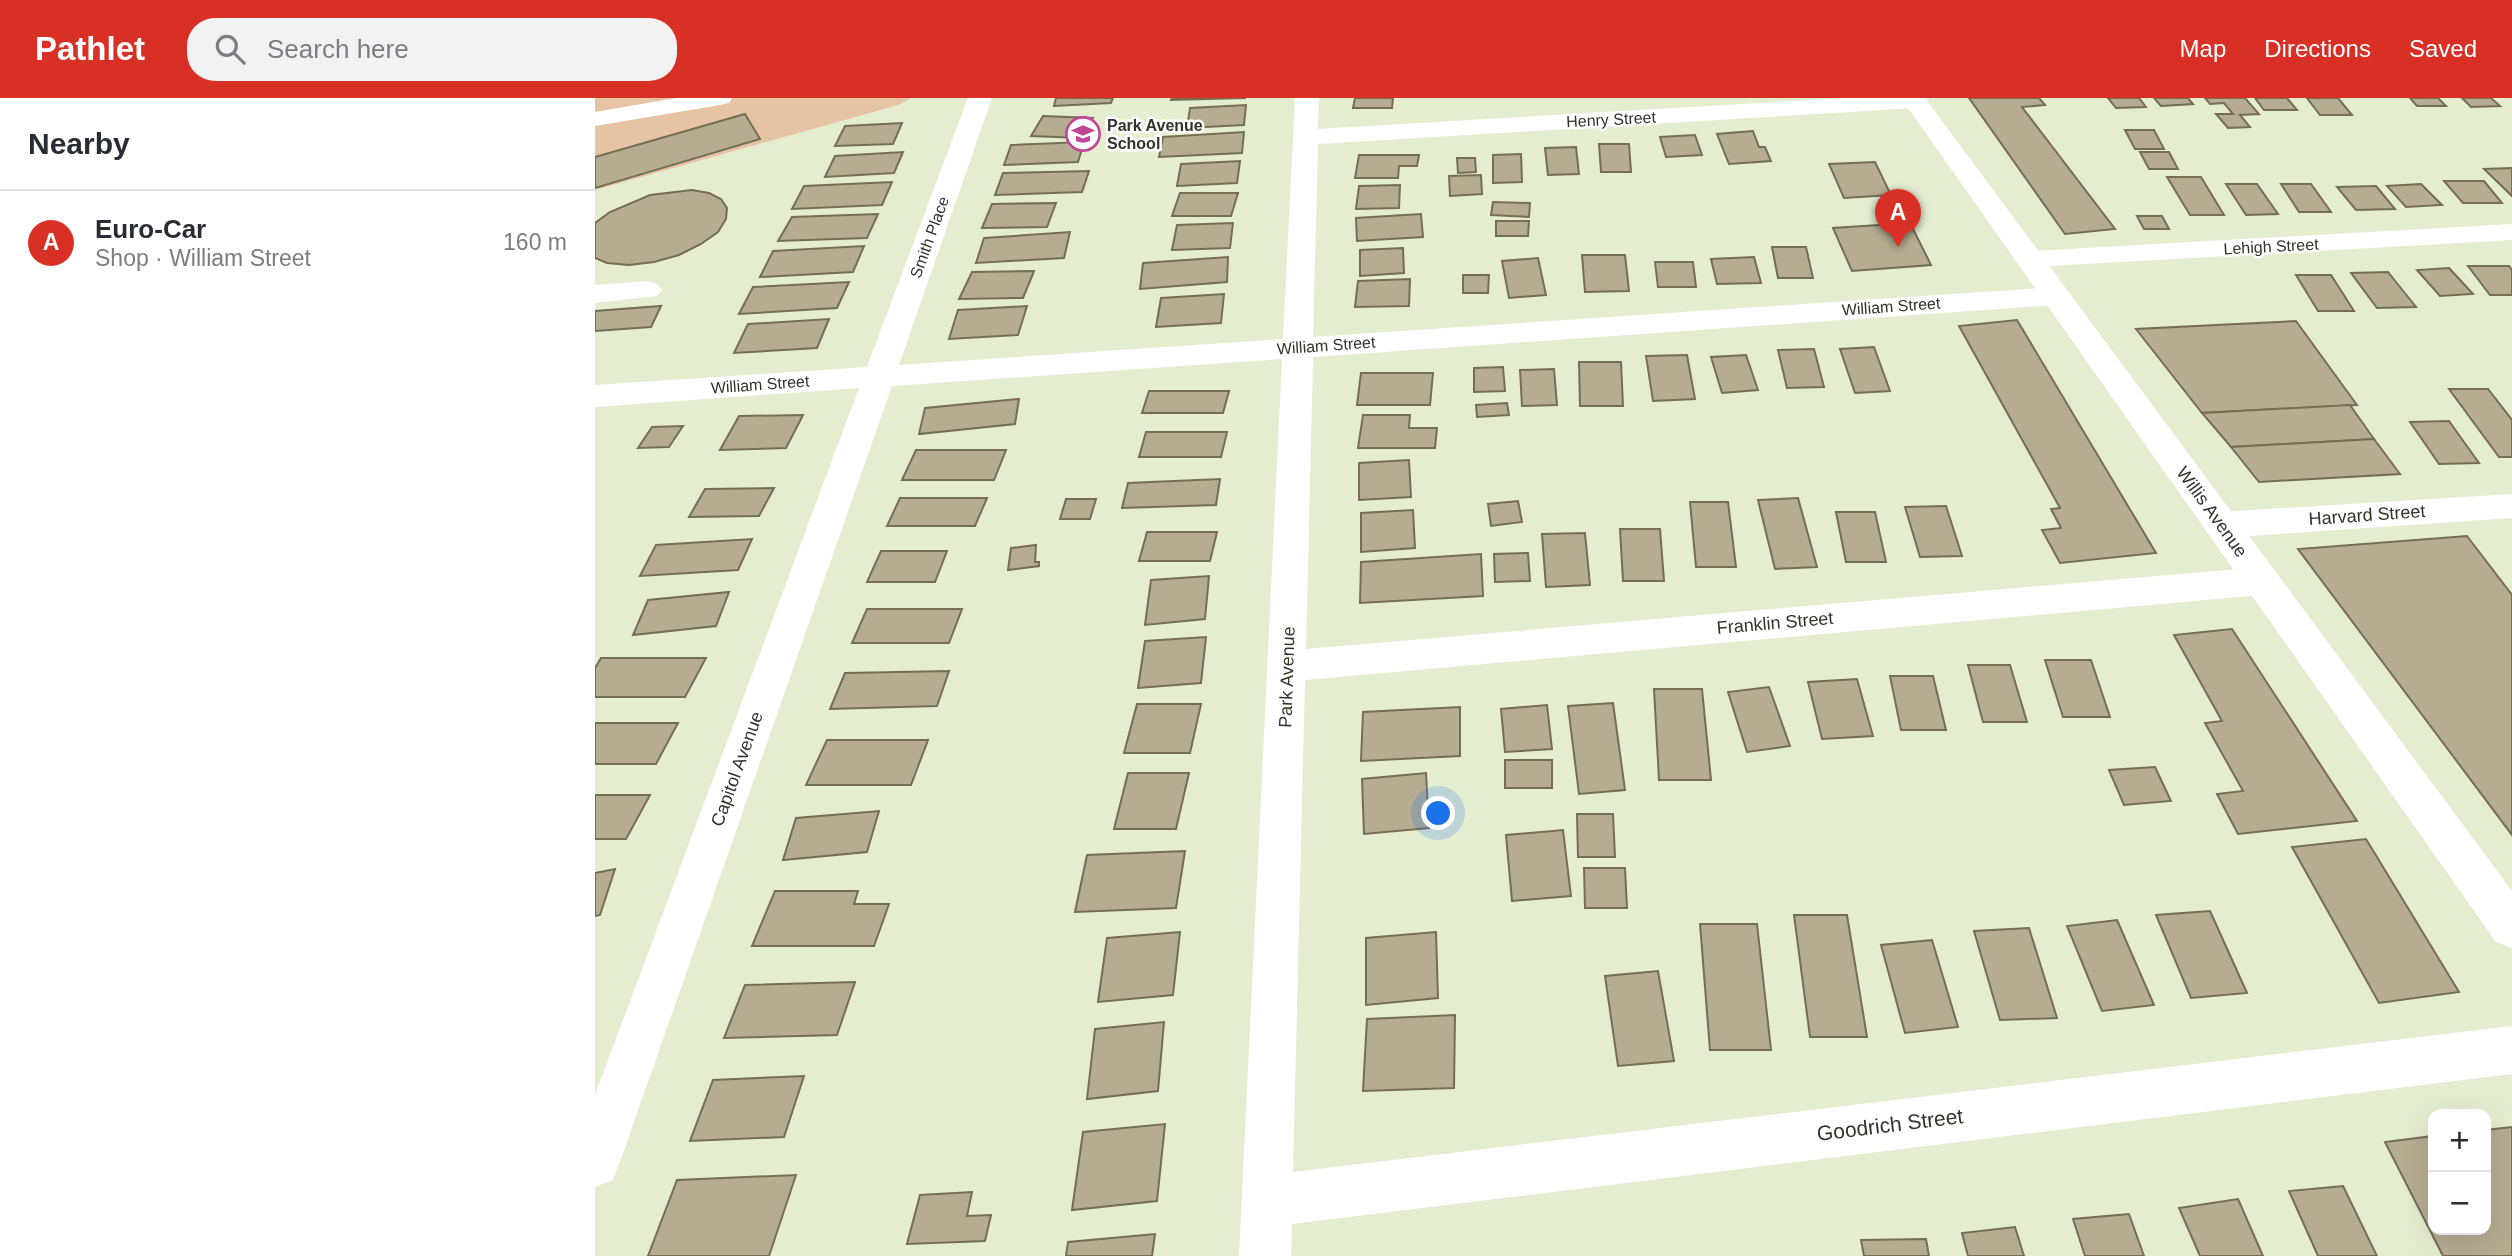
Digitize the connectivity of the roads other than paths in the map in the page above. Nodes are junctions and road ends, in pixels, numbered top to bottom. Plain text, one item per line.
1 (720, 98) edge
2 (980, 98) edge
3 (1307, 98) edge
4 (1914, 100) edge
5 (595, 119) edge
6 (1306, 137) junction
7 (2512, 233) edge
8 (2029, 259) junction
9 (647, 290) dead end
10 (595, 294) edge
11 (2057, 296) junction
12 (1298, 347) junction
13 (878, 376) junction
14 (595, 396) edge
15 (2512, 506) edge
16 (2221, 525) junction
17 (2262, 581) junction
18 (1287, 666) junction
19 (2512, 927) edge
20 (2512, 1050) edge
21 (595, 1162) edge
22 (1267, 1201) junction
23 (1265, 1256) edge

1 - 5 street
2 - 13 street, Smith Place
3 - 6 street, Park Avenue
4 - 6 street, Henry Street
4 - 8 street, Willis Avenue
6 - 12 street, Park Avenue
7 - 8 street, Lehigh Street
8 - 11 street, Willis Avenue
9 - 10 street
11 - 12 street, William Street
11 - 16 street, Willis Avenue
12 - 13 street, William Street
12 - 18 street, Park Avenue
13 - 14 street, William Street
13 - 21 street, Capitol Avenue
15 - 16 street, Harvard Street
16 - 17 street, Willis Avenue
17 - 18 street, Franklin Street
17 - 19 street, Willis Avenue
18 - 22 street, Park Avenue
20 - 22 street, Goodrich Street
22 - 23 street, Park Avenue

